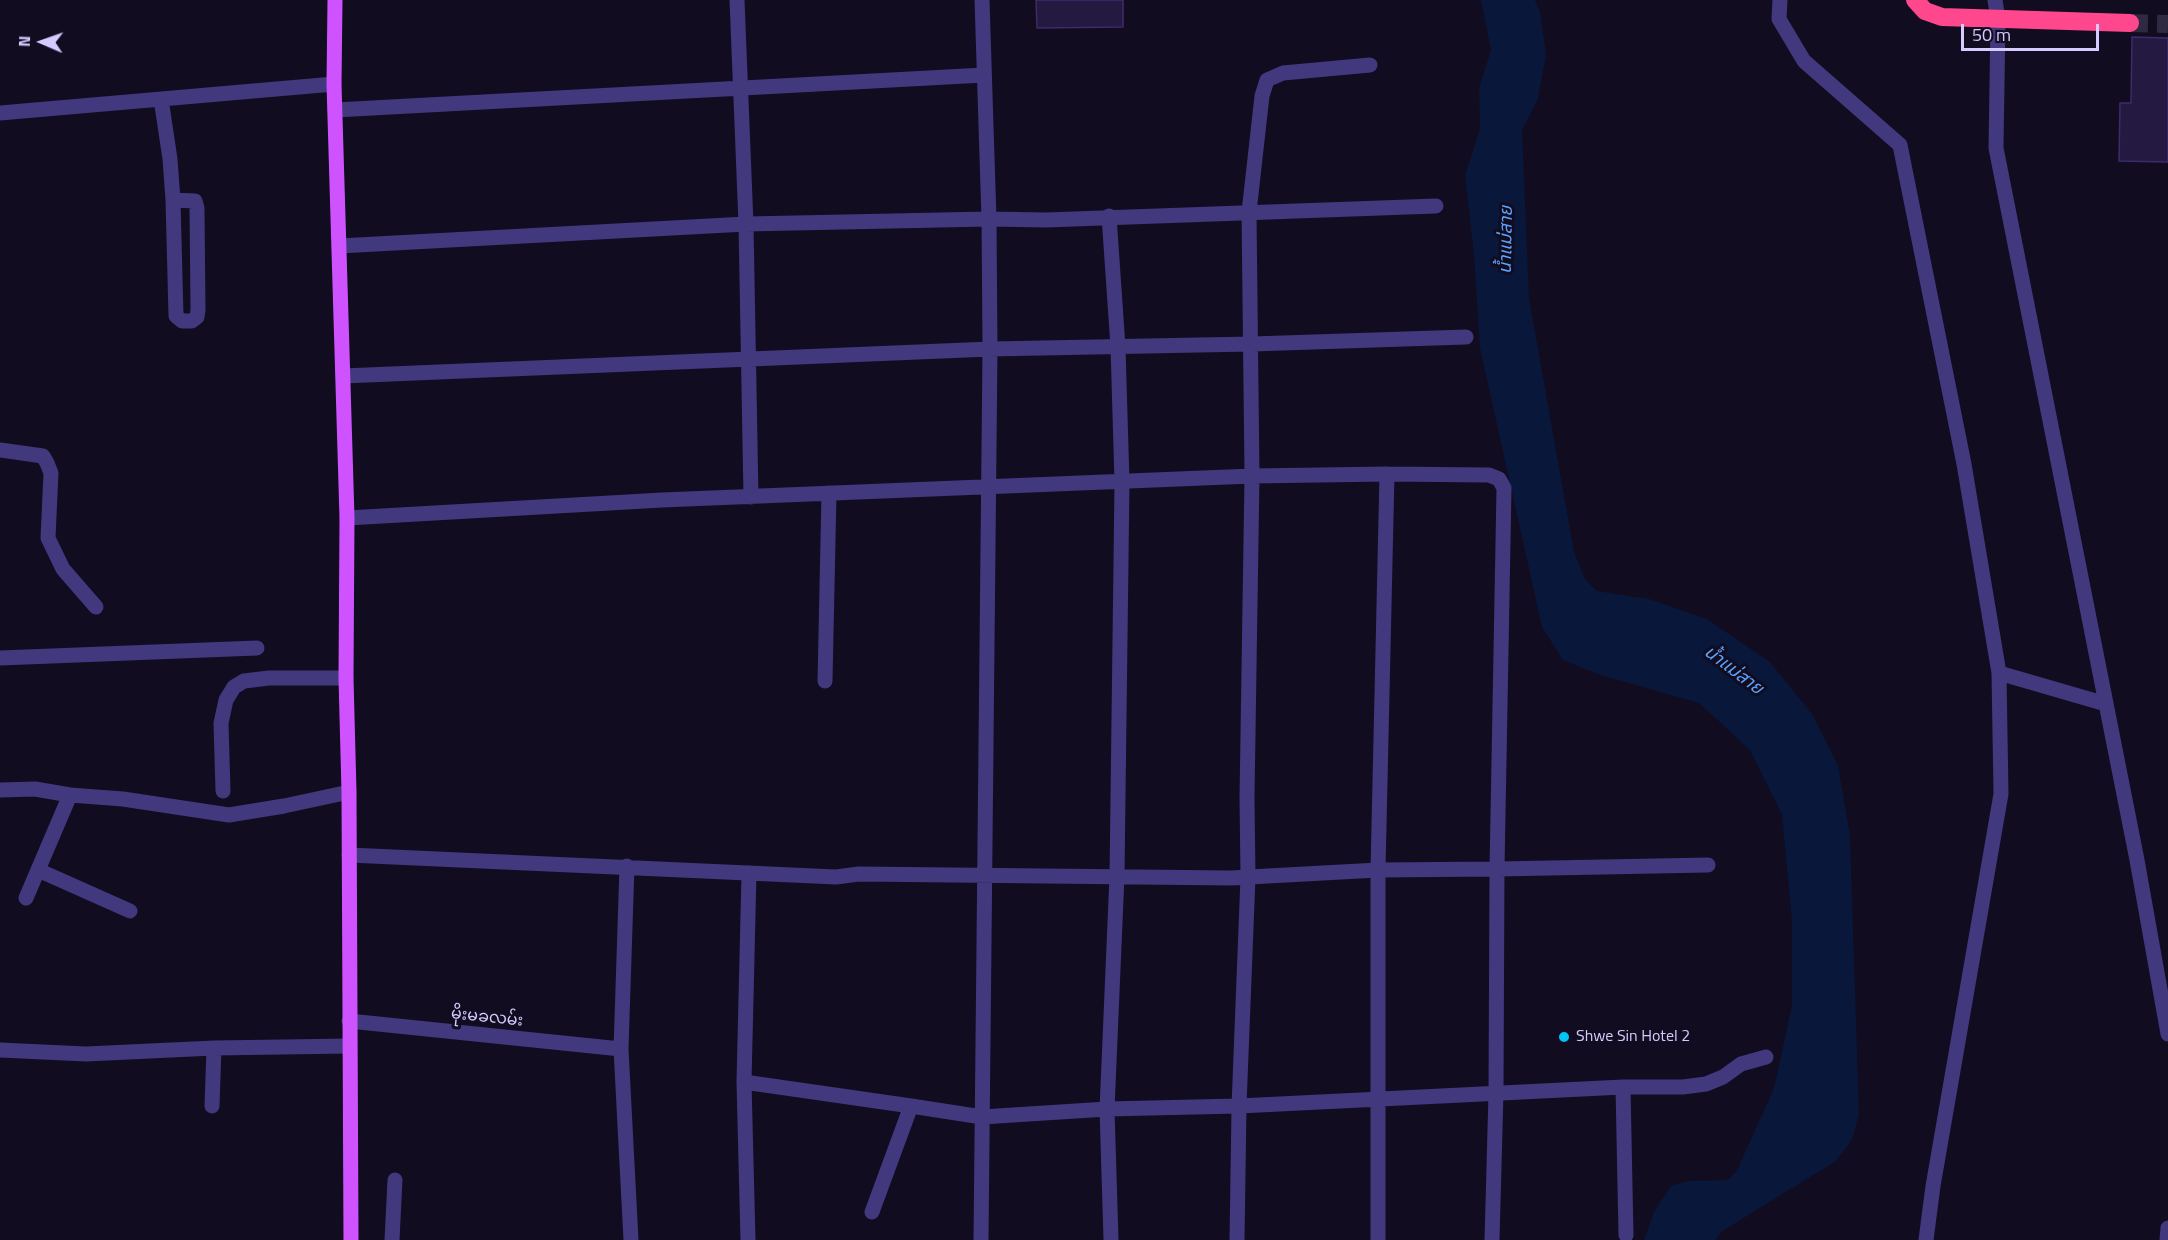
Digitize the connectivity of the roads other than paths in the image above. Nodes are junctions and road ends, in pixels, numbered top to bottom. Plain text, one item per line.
1 (335, 0) edge
2 (737, 0) edge
3 (982, 0) edge
4 (1780, 0) edge
5 (1915, 0) edge
6 (1995, 0) edge
7 (1998, 19) junction
8 (2130, 23) tunnel mouth
9 (1370, 65) dead end
10 (984, 75) junction
11 (334, 84) junction
12 (741, 89) junction
13 (161, 99) junction
14 (335, 110) junction
15 (0, 113) edge
16 (173, 200) junction
17 (1436, 206) dead end
18 (1249, 212) junction
19 (1109, 216) junction
20 (989, 219) junction
21 (746, 224) junction
22 (339, 246) junction
23 (1466, 337) dead end
24 (1252, 344) junction
25 (1118, 347) junction
26 (990, 348) junction
27 (748, 359) junction
28 (343, 376) junction
29 (0, 450) edge
30 (1387, 474) junction
31 (1252, 476) junction
32 (1122, 482) junction
33 (987, 486) junction
34 (829, 493) junction
35 (751, 497) junction
36 (347, 518) junction
37 (96, 607) dead end
38 (257, 648) dead end
39 (0, 658) edge
40 (1999, 673) junction
41 (346, 678) junction
42 (825, 681) dead end
43 (2106, 704) junction
44 (0, 790) edge
45 (223, 791) dead end
46 (349, 792) junction
47 (70, 795) junction
48 (349, 855) junction
49 (1708, 864) dead end
50 (627, 866) junction
51 (1497, 869) junction
52 (38, 870) junction
53 (1378, 870) junction
54 (749, 873) junction
55 (984, 876) junction
56 (1117, 876) junction
57 (1248, 878) junction
58 (26, 898) dead end
59 (130, 911) dead end
60 (349, 1021) junction
61 (2168, 1034) edge
62 (349, 1046) junction
63 (214, 1048) junction
64 (621, 1049) junction
65 (0, 1050) edge
66 (1766, 1057) dead end
67 (744, 1082) junction
68 (1623, 1087) junction
69 (1496, 1093) junction
70 (1380, 1100) junction
71 (212, 1106) dead end
72 (911, 1106) junction
73 (1239, 1106) junction
74 (1107, 1109) junction
75 (982, 1117) junction
76 (395, 1180) dead end
77 (872, 1212) dead end
78 (2168, 1228) edge
79 (1626, 1235) dead end
80 (351, 1240) edge
81 (392, 1240) edge
82 (631, 1240) edge
83 (748, 1240) edge
84 (981, 1240) edge
85 (1112, 1240) edge
86 (1238, 1240) edge
87 (1378, 1240) edge
88 (1492, 1240) edge
89 (1926, 1240) edge
90 (2167, 1240) edge

1 - 11 main road
2 - 12 street
3 - 10 street
4 - 40 street
5 - 7 highway
6 - 7 street
7 - 8 highway
7 - 43 street
9 - 18 street
10 - 12 street
10 - 20 street
11 - 13 street
11 - 14 main road
12 - 14 street
12 - 21 street
13 - 15 street
13 - 16 street
14 - 22 main road
16 - 16 street
17 - 18 street
18 - 19 street
18 - 24 street
19 - 20 street
19 - 25 street
20 - 21 street
20 - 26 street
21 - 22 street
21 - 27 street
22 - 28 main road
23 - 24 street
24 - 25 street
24 - 31 street
25 - 26 street
25 - 32 street
26 - 27 street
26 - 33 street
27 - 28 street
27 - 35 street
28 - 36 main road
29 - 37 street
30 - 31 street
30 - 51 street
30 - 53 street
31 - 32 street
31 - 57 street
32 - 33 street
32 - 56 street
33 - 34 street
33 - 55 street
34 - 35 street
34 - 42 street
35 - 36 street
36 - 41 main road
38 - 39 street
40 - 43 street
40 - 89 street
41 - 45 street
41 - 46 main road
43 - 61 street
44 - 47 street
46 - 47 street
46 - 48 main road
47 - 52 street
48 - 50 street
48 - 60 main road
49 - 51 street
50 - 54 street
50 - 64 street
51 - 53 street
51 - 69 street
52 - 58 street
52 - 59 street
53 - 57 street
53 - 70 street
54 - 55 street
54 - 67 street
55 - 56 street
55 - 75 street
56 - 57 street
56 - 74 street
57 - 73 street
60 - 62 main road
60 - 64 street, မိုးမခလမ်း
62 - 63 street
62 - 80 main road
63 - 65 street
63 - 71 street
64 - 82 street
66 - 68 street
67 - 72 street
67 - 83 street
68 - 69 street
68 - 79 street
69 - 70 street
69 - 88 street
70 - 73 street
70 - 87 street
72 - 75 street
72 - 77 street
73 - 74 street
73 - 86 street
74 - 75 street
74 - 85 street
75 - 84 street
76 - 81 street
78 - 90 street

